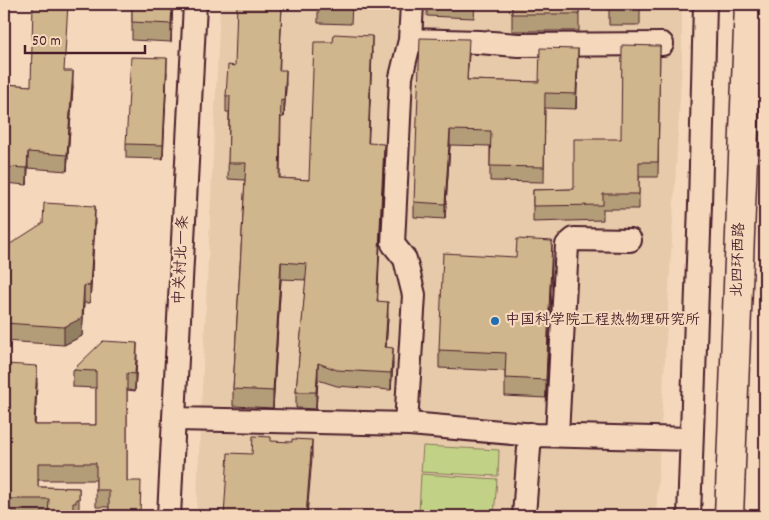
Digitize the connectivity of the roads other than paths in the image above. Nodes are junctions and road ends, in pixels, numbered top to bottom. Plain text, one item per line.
1 (195, 4) edge
2 (412, 4) edge
3 (705, 4) edge
4 (749, 4) edge
5 (410, 40) junction
6 (662, 44) dead end
7 (630, 240) dead end
8 (174, 419) junction
9 (406, 424) junction
10 (530, 434) junction
11 (557, 435) junction
12 (691, 439) junction
13 (169, 516) edge
14 (524, 516) edge
15 (688, 516) edge
16 (728, 516) edge

1 - 8 street, 中关村北一条
2 - 5 street
3 - 12 street
4 - 16 highway, 北四环西路
5 - 6 street
5 - 9 street
7 - 11 street
8 - 9 street
8 - 13 street, 中关村北一条
9 - 10 street
10 - 11 street
10 - 14 street
11 - 12 street
12 - 15 street

